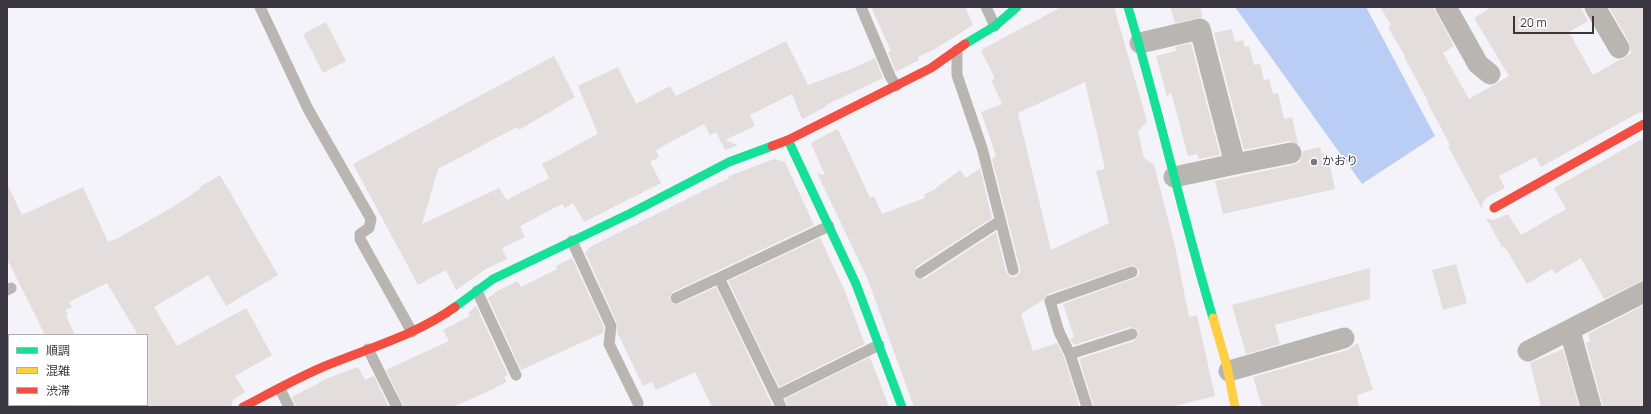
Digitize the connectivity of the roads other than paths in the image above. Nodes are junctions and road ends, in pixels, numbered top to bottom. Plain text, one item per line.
1 (260, 7) edge
2 (861, 7) edge
3 (986, 7) edge
4 (1017, 7) edge
5 (1128, 7) edge
6 (1446, 7) edge
7 (1595, 7) edge
8 (995, 26) junction
9 (1140, 43) junction
10 (1619, 48) dead end
11 (957, 49) junction
12 (1490, 74) dead end
13 (896, 86) junction
14 (1644, 124) edge
15 (788, 140) junction
16 (1291, 153) dead end
17 (1235, 164) junction
18 (1174, 177) junction
19 (1494, 208) dead end
20 (1000, 221) junction
21 (829, 226) junction
22 (572, 241) junction
23 (1013, 270) dead end
24 (920, 272) dead end
25 (1132, 272) dead end
26 (719, 278) junction
27 (476, 291) junction
28 (1644, 292) edge
29 (676, 298) dead end
30 (1570, 331) junction
31 (412, 332) junction
32 (1132, 334) dead end
33 (1344, 338) dead end
34 (879, 345) junction
35 (368, 349) junction
36 (1528, 352) dead end
37 (1070, 354) junction
38 (1229, 371) junction
39 (516, 375) dead end
40 (280, 389) junction
41 (776, 396) junction
42 (638, 403) dead end
43 (243, 407) edge
44 (289, 407) edge
45 (397, 407) edge
46 (781, 407) edge
47 (902, 407) edge
48 (1087, 407) edge
49 (1235, 407) edge
50 (1591, 407) edge

1 - 31 lane
2 - 13 lane
3 - 8 lane
4 - 8 street
5 - 9 street
6 - 12 street
7 - 10 street
8 - 11 street
9 - 17 street
9 - 18 street
11 - 13 street
11 - 20 lane
13 - 15 street
14 - 19 street
15 - 21 street
15 - 22 street
16 - 17 street
17 - 18 street
18 - 38 street
20 - 23 lane
20 - 24 lane
21 - 26 lane
21 - 34 street
22 - 27 street
22 - 42 lane
25 - 37 lane
26 - 29 lane
26 - 41 lane
27 - 31 street
27 - 39 lane
28 - 30 street
30 - 36 street
30 - 50 street
31 - 35 street
32 - 37 lane
33 - 38 street
34 - 41 lane
34 - 47 street
35 - 40 street
35 - 45 lane
37 - 48 lane
38 - 49 street
40 - 43 street
40 - 44 lane
41 - 46 lane

